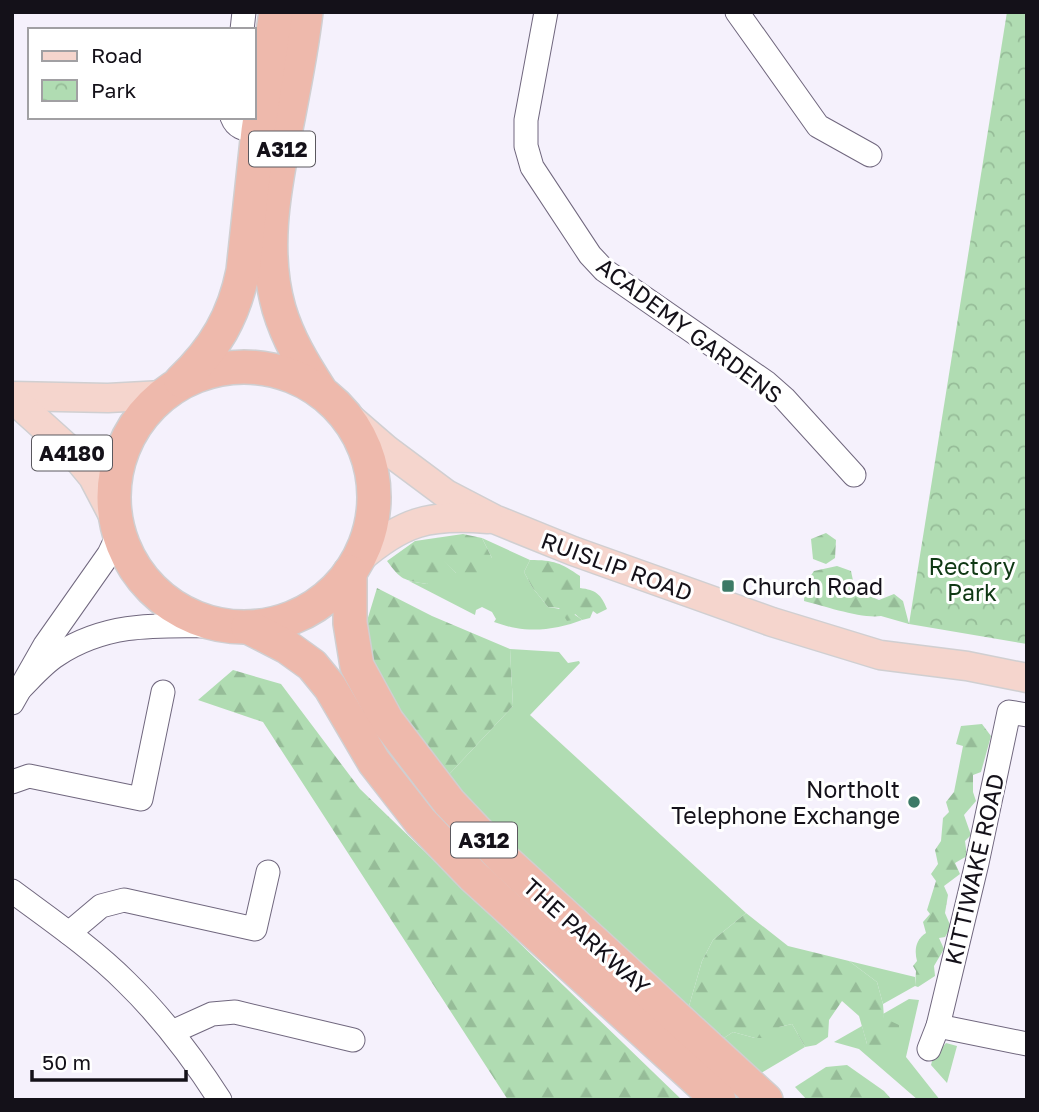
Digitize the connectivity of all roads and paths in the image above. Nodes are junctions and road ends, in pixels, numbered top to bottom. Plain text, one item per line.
1 (276, 12) edge
2 (306, 12) edge
3 (546, 12) edge
4 (737, 12) edge
5 (256, 84) edge
6 (245, 124) edge
7 (870, 155) dead end
8 (169, 391) junction
9 (12, 397) edge
10 (332, 402) junction
11 (853, 475) dead end
12 (494, 519) junction
13 (118, 527) junction
14 (354, 566) junction
15 (236, 627) junction
16 (1027, 678) edge
17 (163, 692) dead end
18 (17, 696) edge
19 (1018, 713) edge
20 (12, 782) edge
21 (268, 872) dead end
22 (12, 891) edge
23 (69, 933) junction
24 (938, 1026) junction
25 (172, 1032) junction
26 (353, 1040) dead end
27 (1027, 1044) edge
28 (929, 1049) dead end
29 (220, 1100) edge
30 (719, 1100) edge
31 (766, 1100) edge

1 - 5 highway, A312
2 - 10 highway, A312
3 - 11 street, ACADEMY GARDENS
4 - 7 street
6 - 8 highway, A312
8 - 9 main road, A4180
8 - 10 highway, A312
8 - 13 highway, A312
9 - 13 main road, A4180
10 - 12 main road, RUISLIP ROAD
10 - 14 highway, A312
12 - 14 main road, RUISLIP ROAD
12 - 16 main road, RUISLIP ROAD
13 - 15 highway, A312
13 - 18 street
14 - 15 highway, A312
14 - 31 highway, THE PARKWAY / A312
15 - 18 street
15 - 30 highway, THE PARKWAY / A312
17 - 20 street
19 - 24 street, KITTIWAKE ROAD
21 - 23 street
22 - 23 street
23 - 25 street
24 - 27 street
24 - 28 street, KITTIWAKE ROAD
25 - 26 street
25 - 29 street

